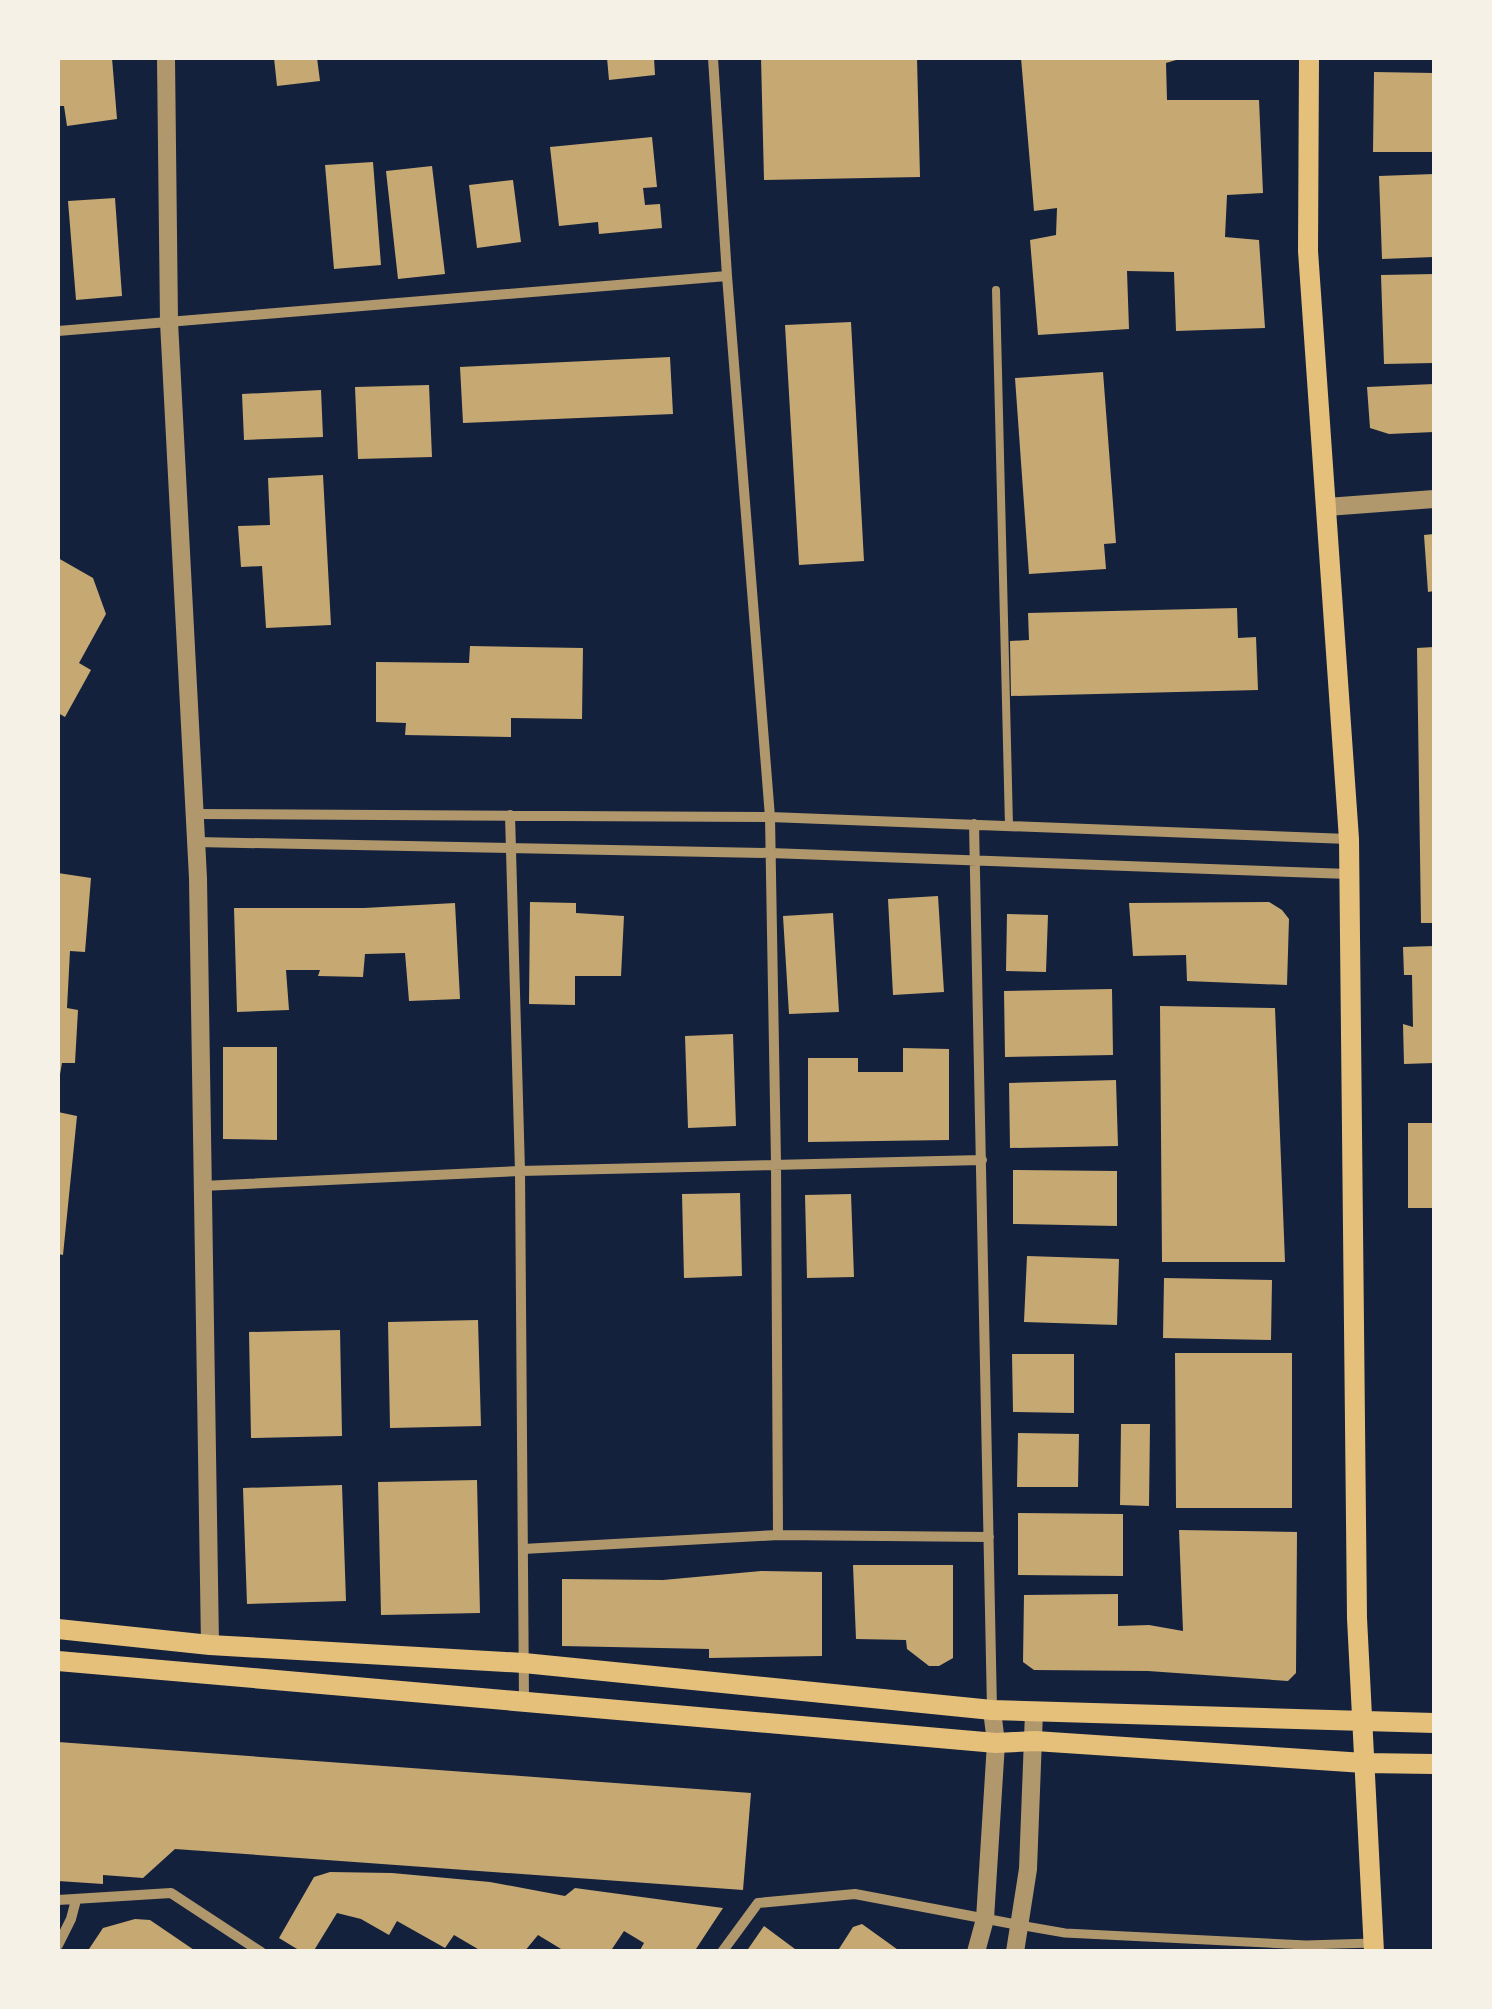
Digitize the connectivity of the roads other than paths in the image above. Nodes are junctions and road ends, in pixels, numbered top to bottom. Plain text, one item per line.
1 (166, 58) edge
2 (714, 58) edge
3 (1310, 58) edge
4 (1323, 58) edge
5 (1310, 82) junction
6 (727, 276) junction
7 (996, 290) dead end
8 (169, 322) junction
9 (58, 330) edge
10 (1434, 500) edge
11 (1327, 507) junction
12 (194, 814) junction
13 (510, 816) junction
14 (770, 817) junction
15 (974, 824) junction
16 (1009, 826) junction
17 (1349, 839) junction
18 (196, 842) junction
19 (511, 846) junction
20 (770, 853) junction
21 (975, 862) junction
22 (1350, 874) junction
23 (982, 1160) junction
24 (776, 1163) junction
25 (520, 1170) junction
26 (202, 1186) junction
27 (778, 1536) junction
28 (990, 1538) junction
29 (522, 1549) junction
30 (58, 1630) edge
31 (210, 1645) junction
32 (58, 1661) edge
33 (524, 1663) junction
34 (524, 1701) junction
35 (992, 1710) junction
36 (1034, 1712) junction
37 (1362, 1722) junction
38 (1434, 1724) edge
39 (1035, 1741) junction
40 (996, 1743) junction
41 (1364, 1764) junction
42 (1434, 1764) edge
43 (58, 1900) edge
44 (76, 1900) junction
45 (985, 1919) junction
46 (1019, 1925) junction
47 (58, 1944) edge
48 (1374, 1947) edge
49 (261, 1952) edge
50 (722, 1952) edge
51 (976, 1952) edge
52 (1015, 1952) edge

1 - 8 street
2 - 6 street
3 - 5 main road
4 - 5 main road
5 - 11 main road
6 - 8 street
6 - 14 street
7 - 16 lane
8 - 9 street
8 - 12 street
10 - 11 street
11 - 17 main road
12 - 13 street
12 - 18 street
13 - 14 street
13 - 19 street
14 - 15 street
14 - 20 street
15 - 16 street
15 - 21 street
16 - 17 street
17 - 22 main road
18 - 19 street
18 - 26 street
19 - 20 street
19 - 25 street
20 - 21 street
20 - 24 street
21 - 22 street
21 - 23 street
22 - 37 main road
23 - 24 street
23 - 28 street
24 - 25 street
24 - 27 street
25 - 26 street
25 - 29 street
26 - 31 street
27 - 28 street
27 - 29 street
28 - 35 street
29 - 33 street
30 - 31 main road
31 - 33 main road
32 - 34 main road
33 - 34 street
33 - 35 main road
34 - 40 main road
35 - 36 main road
35 - 40 street
36 - 37 main road
36 - 39 street
37 - 38 main road
37 - 41 main road
39 - 40 main road
39 - 41 main road
39 - 46 street
40 - 45 street
41 - 42 main road
41 - 48 main road
43 - 44 street
44 - 47 street
44 - 49 street
45 - 46 street
45 - 50 street
45 - 51 street
46 - 48 street
46 - 52 street

